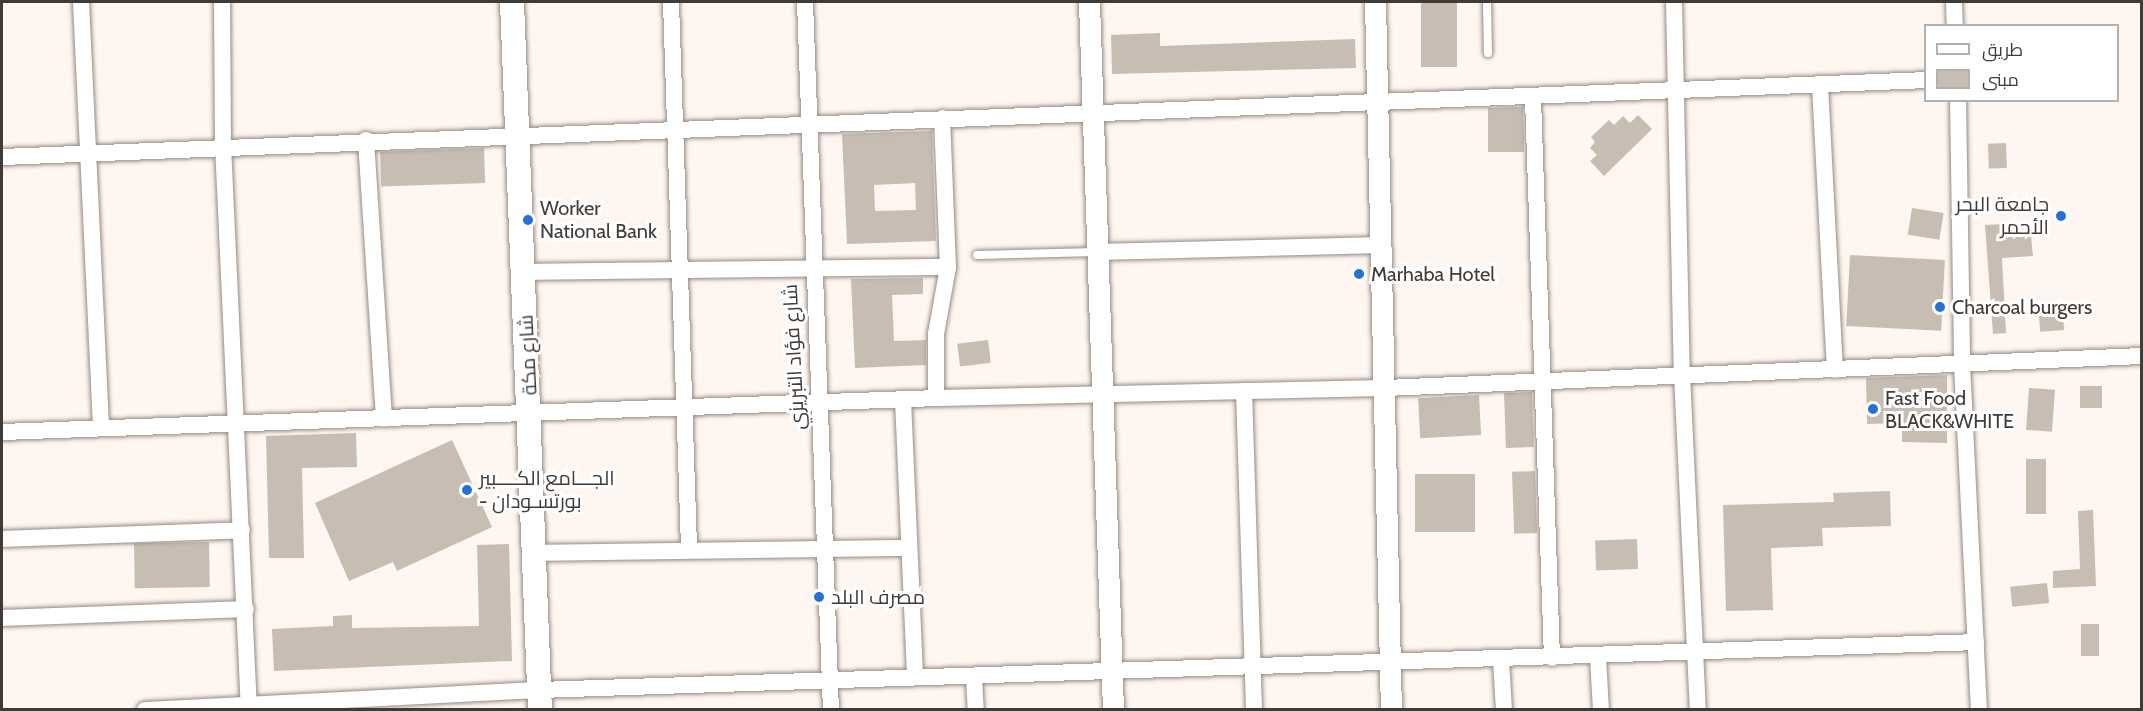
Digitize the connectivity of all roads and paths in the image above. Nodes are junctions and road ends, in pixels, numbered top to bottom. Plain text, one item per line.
1 (81, 2) edge
2 (222, 2) edge
3 (512, 2) edge
4 (671, 2) edge
5 (805, 2) edge
6 (1089, 2) edge
7 (1375, 2) edge
8 (1487, 2) edge
9 (1674, 2) edge
10 (1954, 2) edge
11 (1955, 24) edge
12 (1488, 53) dead end
13 (1924, 80) edge
14 (1820, 86) junction
15 (1678, 93) junction
16 (1533, 98) junction
17 (1958, 102) edge
18 (1379, 105) junction
19 (1093, 113) junction
20 (942, 118) junction
21 (808, 123) junction
22 (673, 129) junction
23 (519, 134) junction
24 (366, 140) junction
25 (223, 145) junction
26 (88, 153) junction
27 (2, 156) edge
28 (1383, 245) junction
29 (1097, 252) junction
30 (977, 255) dead end
31 (811, 267) junction
32 (948, 267) junction
33 (680, 271) junction
34 (523, 272) junction
35 (2142, 356) edge
36 (1962, 364) junction
37 (1834, 370) junction
38 (1682, 374) junction
39 (1543, 379) junction
40 (1385, 388) junction
41 (1244, 392) junction
42 (1101, 395) junction
43 (936, 398) junction
44 (903, 400) junction
45 (817, 404) junction
46 (686, 407) junction
47 (531, 412) junction
48 (384, 418) junction
49 (238, 425) junction
50 (101, 428) junction
51 (2, 432) edge
52 (242, 530) junction
53 (2, 539) edge
54 (827, 547) junction
55 (689, 548) junction
56 (908, 548) junction
57 (535, 553) junction
58 (246, 609) junction
59 (2, 618) edge
60 (1976, 642) junction
61 (1696, 651) junction
62 (1598, 657) junction
63 (1552, 658) junction
64 (1501, 660) junction
65 (1388, 664) junction
66 (1252, 667) junction
67 (1112, 671) junction
68 (915, 677) junction
69 (974, 677) junction
70 (830, 681) junction
71 (540, 700) edge
72 (249, 708) edge
73 (145, 710) edge
74 (831, 710) edge
75 (976, 710) edge
76 (1113, 710) edge
77 (1254, 710) edge
78 (1391, 710) edge
79 (1504, 710) edge
80 (1601, 710) edge
81 (1698, 710) edge
82 (1978, 710) edge

1 - 26 street
2 - 25 street
3 - 23 main road, شارع مكة
4 - 22 street
5 - 21 street, شارع فؤاد التبريزي
6 - 19 street
7 - 18 street
8 - 12 lane
9 - 15 street
10 - 11 street
13 - 14 street
14 - 15 street
14 - 37 street
15 - 16 street
15 - 38 street
16 - 18 street
16 - 39 street
17 - 36 street
18 - 19 street
18 - 28 street
19 - 20 street
19 - 29 street
20 - 21 street
20 - 32 street
21 - 22 street
21 - 31 street, شارع فؤاد التبريزي
22 - 23 street
22 - 33 street
23 - 24 street
23 - 34 main road, شارع مكة
24 - 25 street
24 - 48 street
25 - 26 street
25 - 49 street
26 - 27 street
26 - 50 street
28 - 29 street
28 - 40 street
29 - 30 lane
29 - 42 street
31 - 32 street
31 - 33 street
31 - 45 street, شارع فؤاد التبريزي
32 - 43 street
33 - 34 street
33 - 46 street
34 - 47 main road, شارع مكة
35 - 36 street
36 - 37 street
36 - 60 street
37 - 38 street
38 - 39 street
38 - 61 street
39 - 40 street
39 - 63 street
40 - 41 street
40 - 65 street
41 - 42 street
41 - 66 street
42 - 43 street
42 - 67 street
43 - 44 street
44 - 45 street
44 - 56 street
45 - 46 street
45 - 54 street, شارع فؤاد التبريزي
46 - 47 street
46 - 55 street
47 - 48 street
47 - 57 main road, شارع مكة
48 - 49 street
49 - 50 street
49 - 52 street
50 - 51 street
52 - 53 street
52 - 58 street
54 - 55 street
54 - 56 street
54 - 70 street, شارع فؤاد التبريزي
55 - 57 street
56 - 68 street
57 - 71 main road, شارع مكة
58 - 59 street
58 - 72 street
60 - 61 street
60 - 82 street
61 - 62 street
61 - 81 street
62 - 63 street
62 - 80 street
63 - 64 street
64 - 65 street
64 - 79 street
65 - 66 street
65 - 78 street
66 - 67 street
66 - 77 street
67 - 69 street
67 - 76 street
68 - 69 street
68 - 70 street
69 - 75 street
70 - 71 street
70 - 74 street, شارع فؤاد التبريزي
71 - 72 street
72 - 73 street

